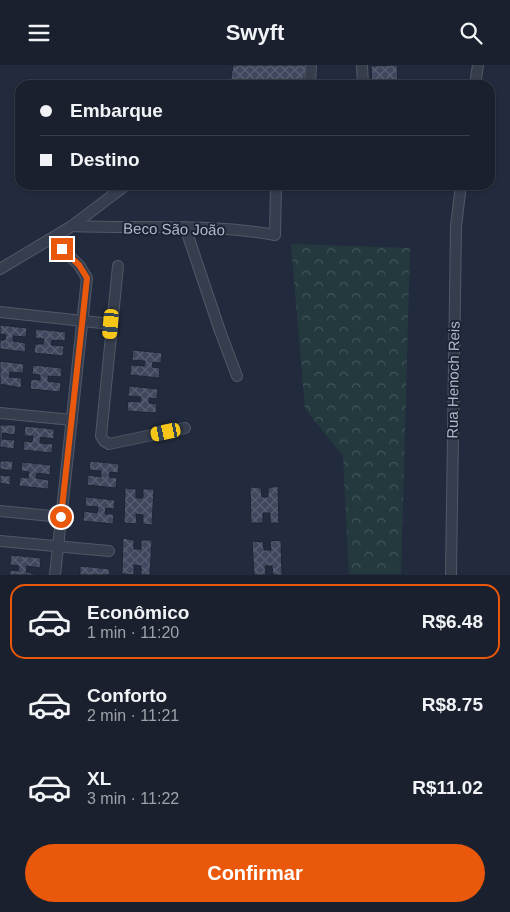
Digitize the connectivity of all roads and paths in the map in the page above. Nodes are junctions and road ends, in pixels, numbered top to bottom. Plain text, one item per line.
1 (311, 65) edge
2 (362, 65) edge
3 (478, 65) edge
4 (310, 80) edge
5 (363, 80) edge
6 (476, 80) edge
7 (119, 190) edge
8 (276, 190) edge
9 (460, 190) edge
10 (72, 226) junction
11 (185, 227) junction
12 (62, 249) dead end
13 (118, 266) dead end
14 (0, 269) edge
15 (0, 311) edge
16 (82, 321) junction
17 (111, 324) junction
18 (237, 376) dead end
19 (0, 413) edge
20 (72, 420) junction
21 (185, 428) dead end
22 (0, 511) edge
23 (61, 517) junction
24 (0, 541) edge
25 (58, 547) junction
26 (109, 551) dead end
27 (55, 575) edge
28 (451, 575) edge

1 - 4 street
2 - 5 street
3 - 6 street
7 - 10 street
8 - 11 street, Beco São João
9 - 28 street, Rua Henoch Reis
10 - 11 street, Beco São João
10 - 14 street
11 - 18 street
12 - 16 street
13 - 17 street
15 - 16 street
16 - 17 street
16 - 20 street
17 - 21 street
19 - 20 street
20 - 23 street
22 - 23 street
23 - 25 street
24 - 25 street
25 - 26 street
25 - 27 street

